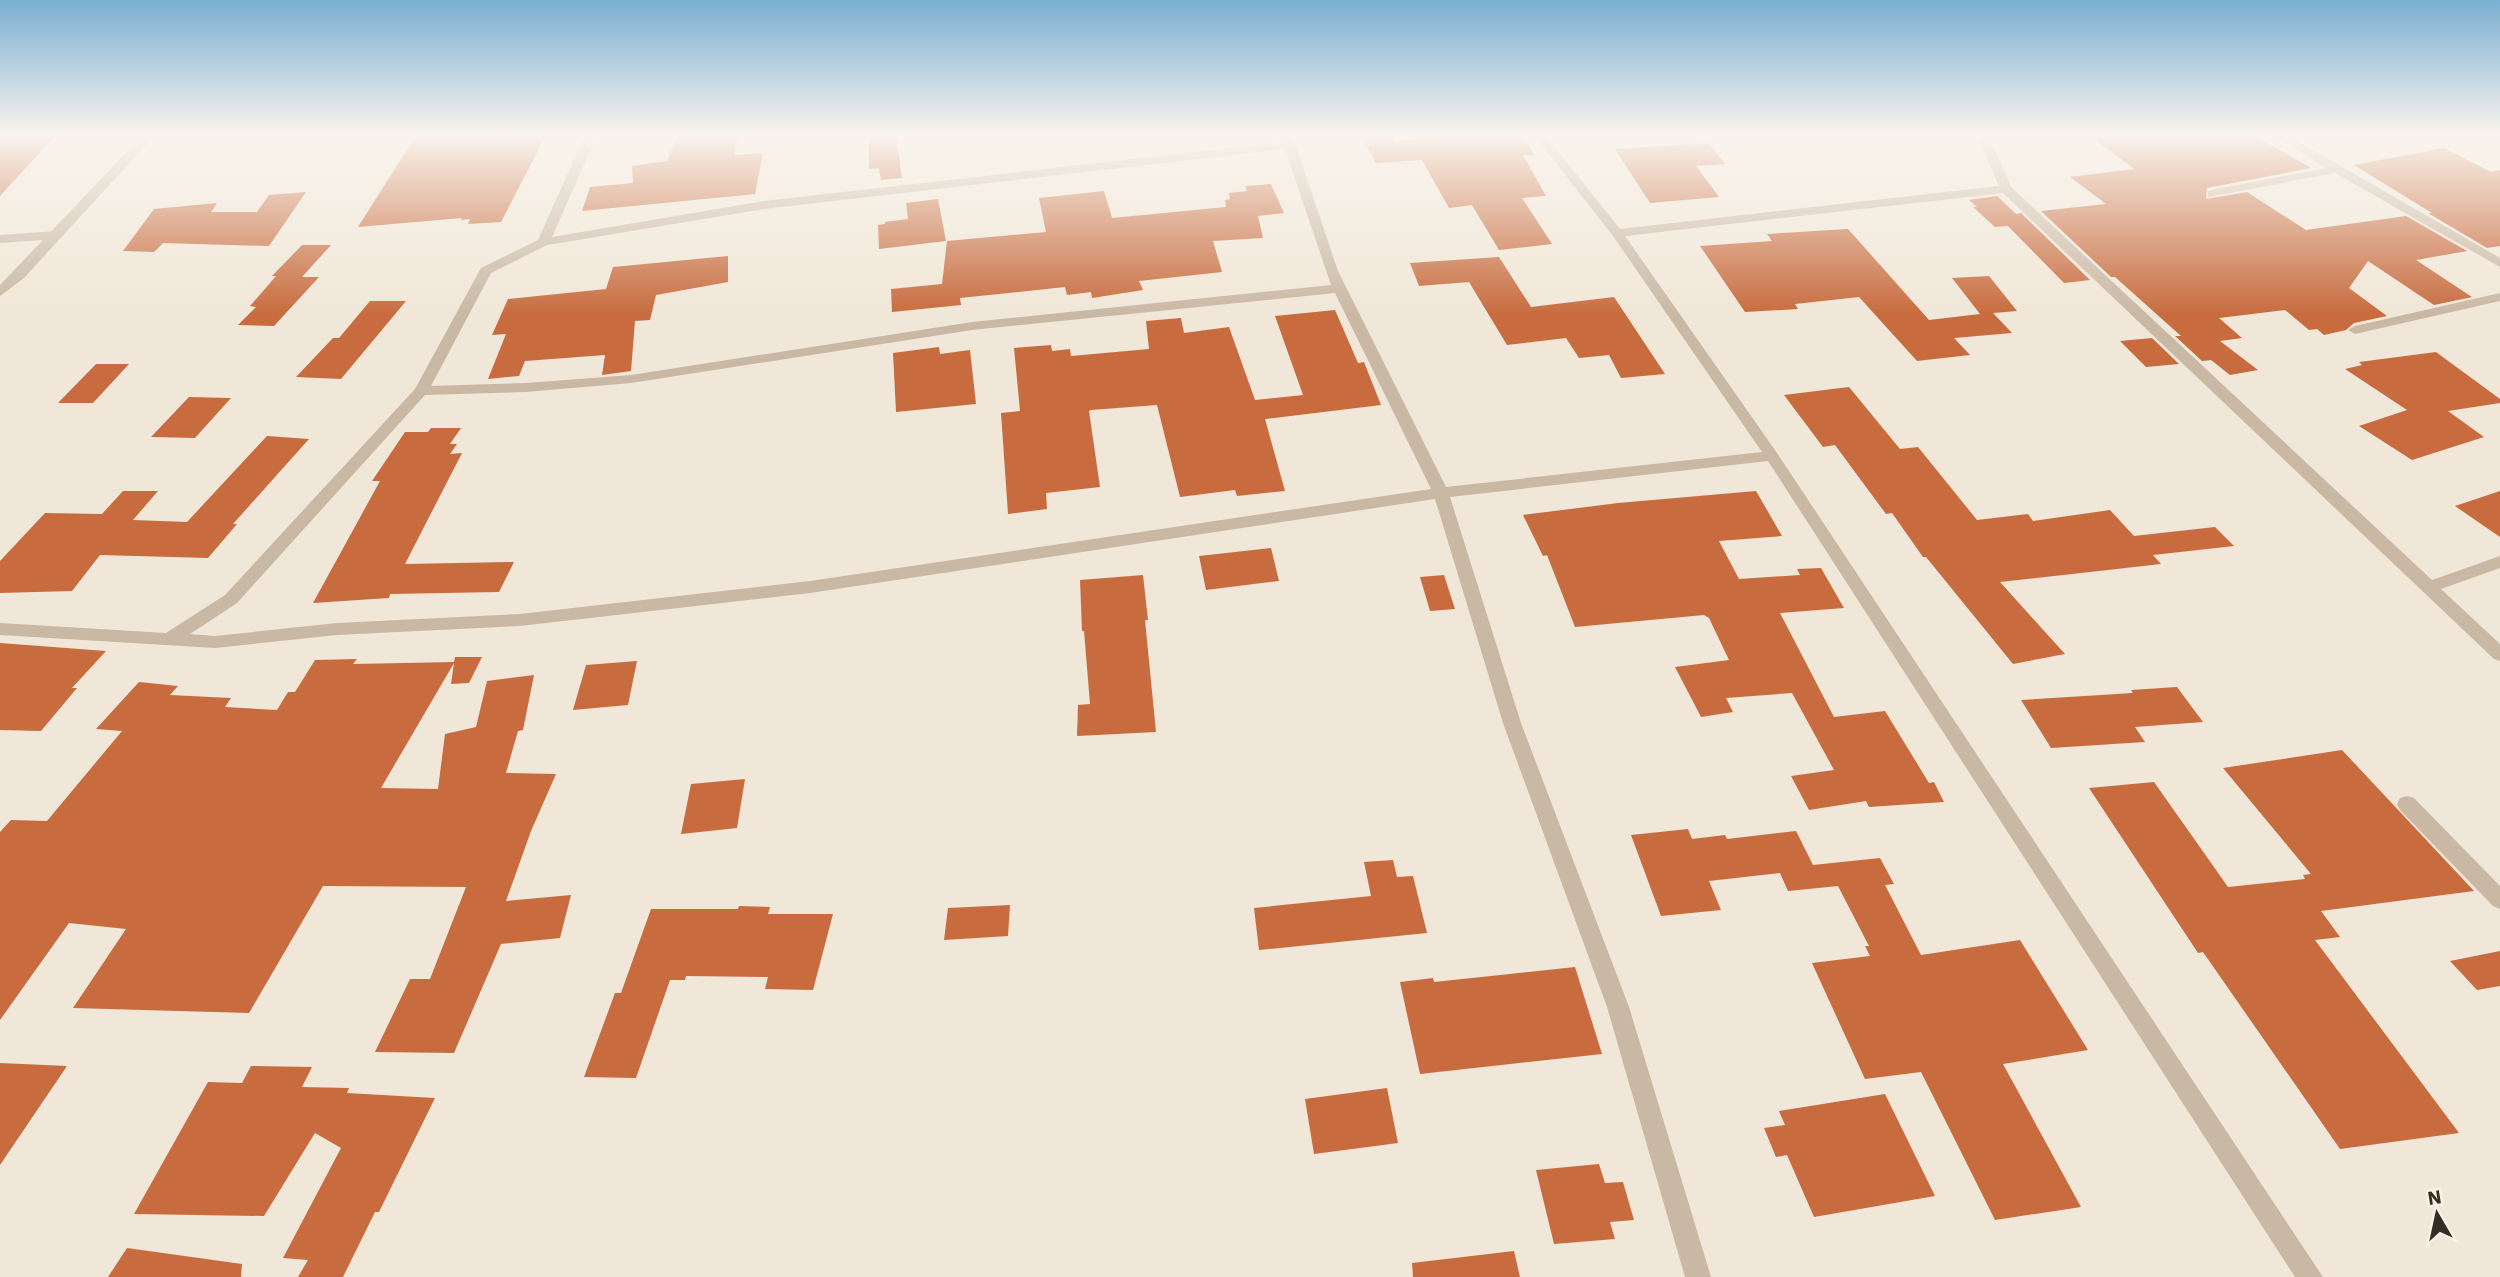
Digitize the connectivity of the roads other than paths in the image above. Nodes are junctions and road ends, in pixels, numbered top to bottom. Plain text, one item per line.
1 (95, 195) edge
2 (563, 195) edge
3 (848, 195) edge
4 (1306, 195) edge
5 (1586, 195) edge
6 (1957, 195) edge
7 (2012, 195) edge
8 (2381, 195) edge
9 (1617, 233) junction
10 (57, 235) junction
11 (0, 239) edge
12 (544, 242) junction
13 (2500, 263) edge
14 (19, 275) junction
15 (0, 276) edge
16 (1341, 288) junction
17 (0, 292) edge
18 (2500, 297) edge
19 (2355, 330) dead end
20 (421, 391) junction
21 (1772, 456) junction
22 (1441, 493) junction
23 (2500, 562) edge
24 (2429, 587) junction
25 (0, 629) edge
26 (169, 639) junction
27 (2500, 654) edge
28 (2407, 804) dead end
29 (2500, 900) edge
30 (1698, 1277) edge
31 (2310, 1277) edge

1 - 10 street
2 - 12 street
3 - 12 street
4 - 16 street
5 - 9 street
6 - 9 street
7 - 24 street
8 - 13 street
9 - 21 street
10 - 11 lane
10 - 14 street
12 - 20 street
14 - 15 street
14 - 17 street
16 - 20 street
16 - 22 street
18 - 19 street
20 - 26 street
21 - 22 street
21 - 31 street
22 - 26 street
22 - 30 street
23 - 24 street
24 - 27 street
25 - 26 street
28 - 29 street

